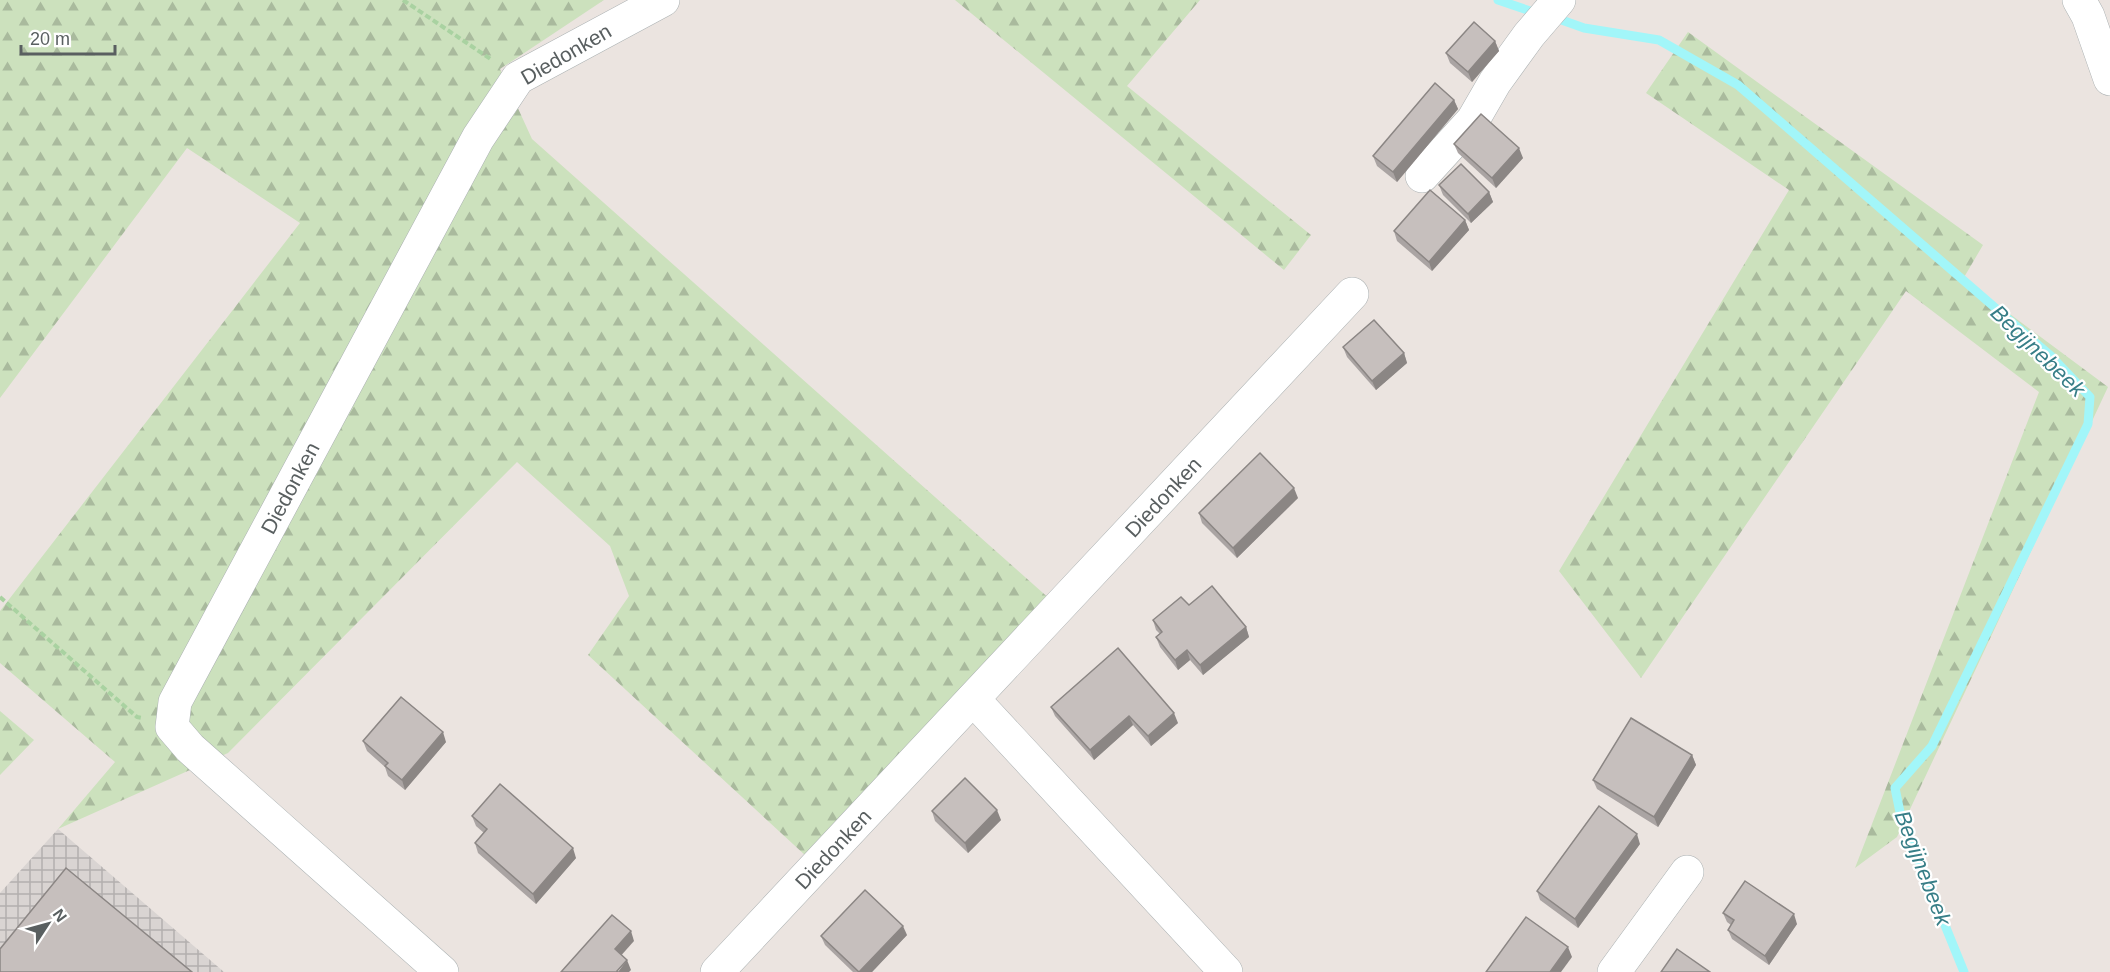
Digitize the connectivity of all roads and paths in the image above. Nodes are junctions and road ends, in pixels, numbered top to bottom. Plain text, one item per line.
1 (403, 0) edge
2 (663, 0) edge
3 (1559, 0) edge
4 (2079, 0) edge
5 (518, 78) junction
6 (2110, 79) edge
7 (1422, 176) dead end
8 (1352, 294) dead end
9 (0, 597) edge
10 (974, 699) junction
11 (172, 727) junction
12 (1687, 872) dead end
13 (442, 972) edge
14 (717, 972) edge
15 (1226, 972) edge
16 (1614, 972) edge

1 - 5 path
2 - 5 street, Diedonken
3 - 7 street
4 - 6 street
5 - 11 street, Diedonken
8 - 10 street, Diedonken
9 - 11 path
10 - 14 street, Diedonken
10 - 15 street
11 - 13 street
12 - 16 street

